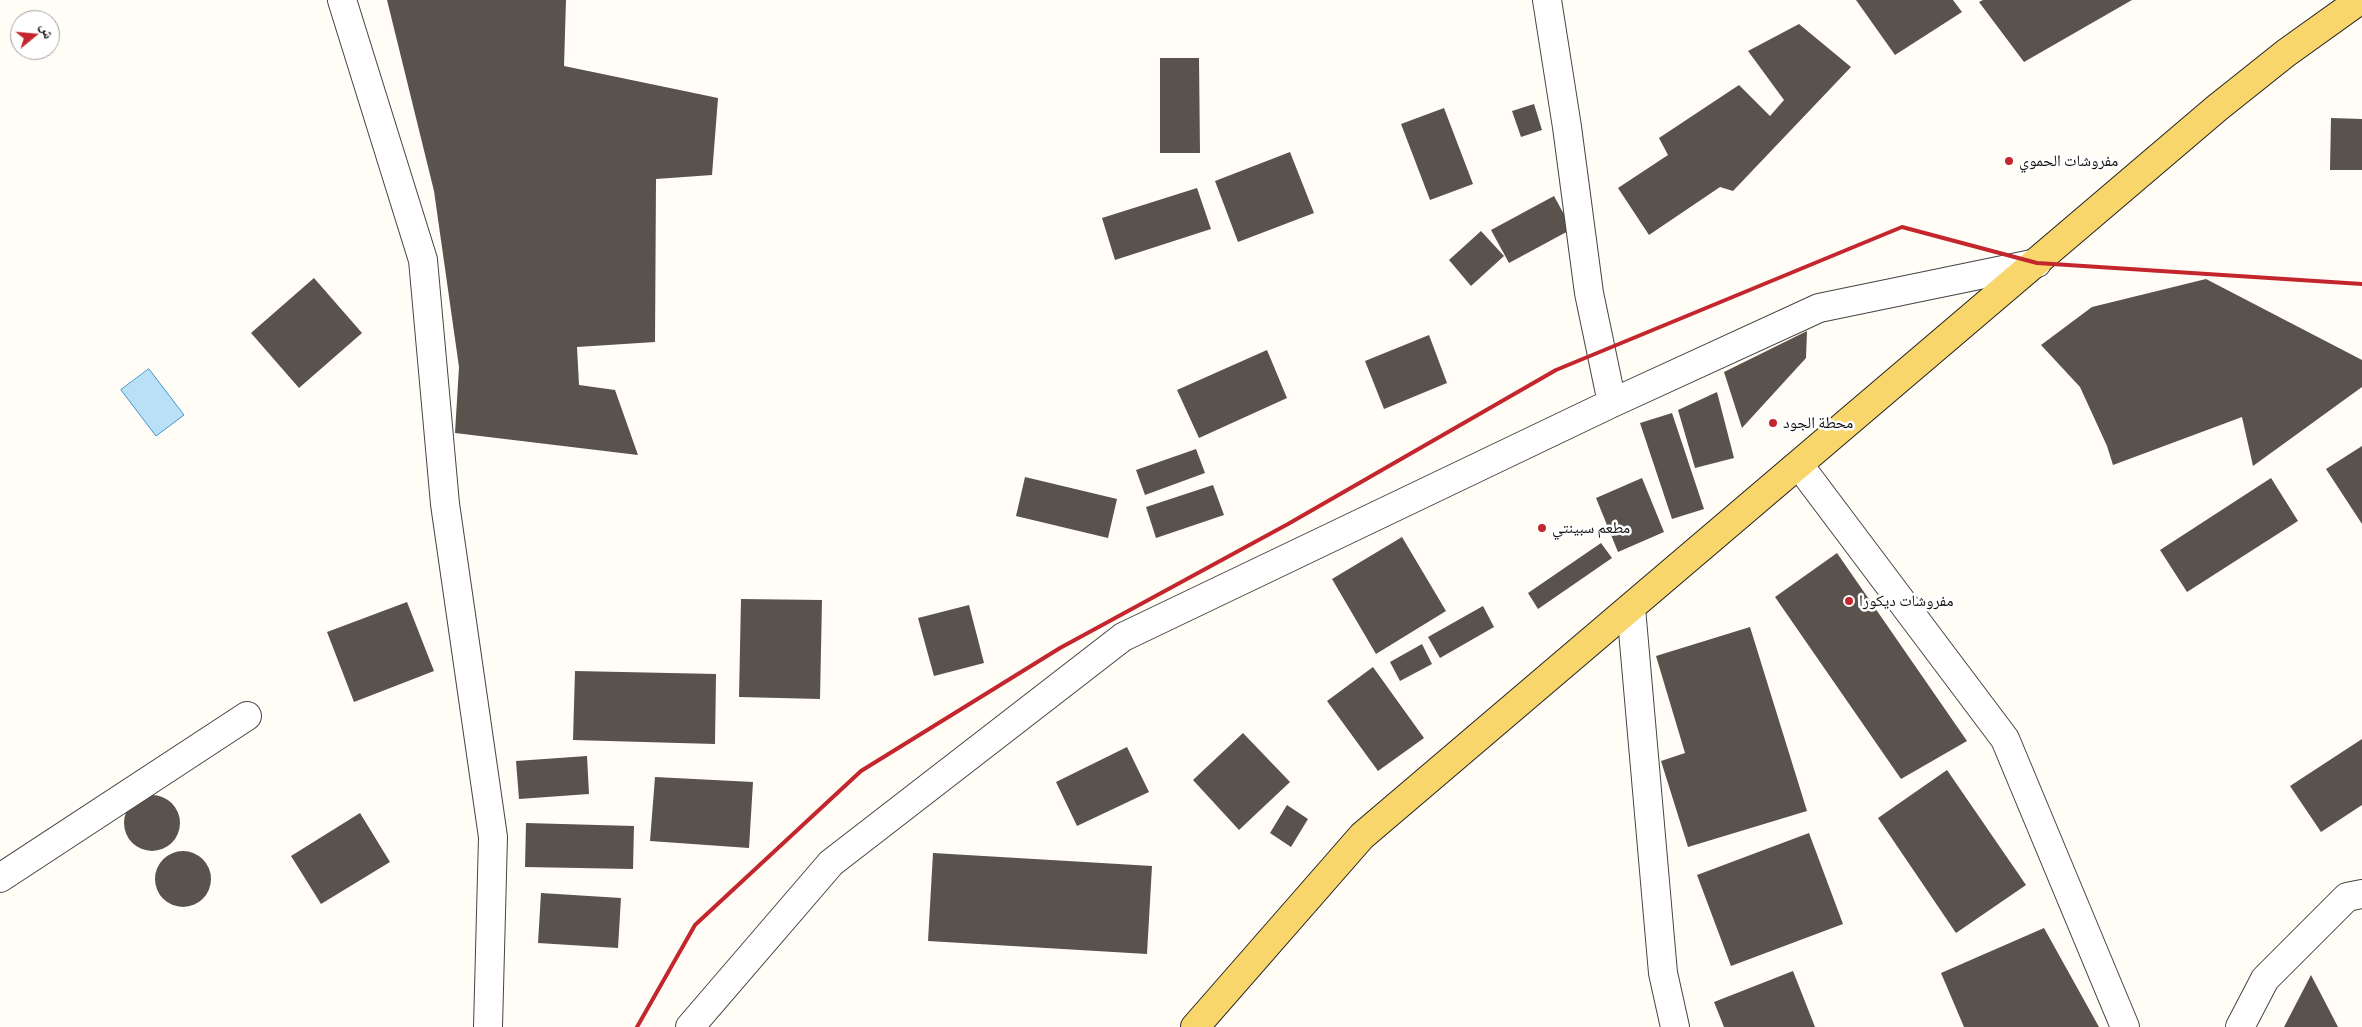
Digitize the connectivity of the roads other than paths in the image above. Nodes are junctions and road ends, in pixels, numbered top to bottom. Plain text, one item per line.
1 (342, 0) edge
2 (1547, 0) edge
3 (2360, 0) edge
4 (2037, 263) junction
5 (1612, 403) junction
6 (1799, 465) junction
7 (1631, 608) junction
8 (247, 716) dead end
9 (0, 878) edge
10 (2362, 894) edge
11 (488, 1027) edge
12 (690, 1027) edge
13 (1196, 1027) edge
14 (1675, 1027) edge
15 (2125, 1027) edge
16 (2240, 1027) edge

1 - 11 street
2 - 5 street
3 - 4 main road
4 - 5 street
4 - 6 main road
5 - 12 street
6 - 7 main road
6 - 15 street
7 - 13 main road
7 - 14 street
8 - 9 street
10 - 16 street

